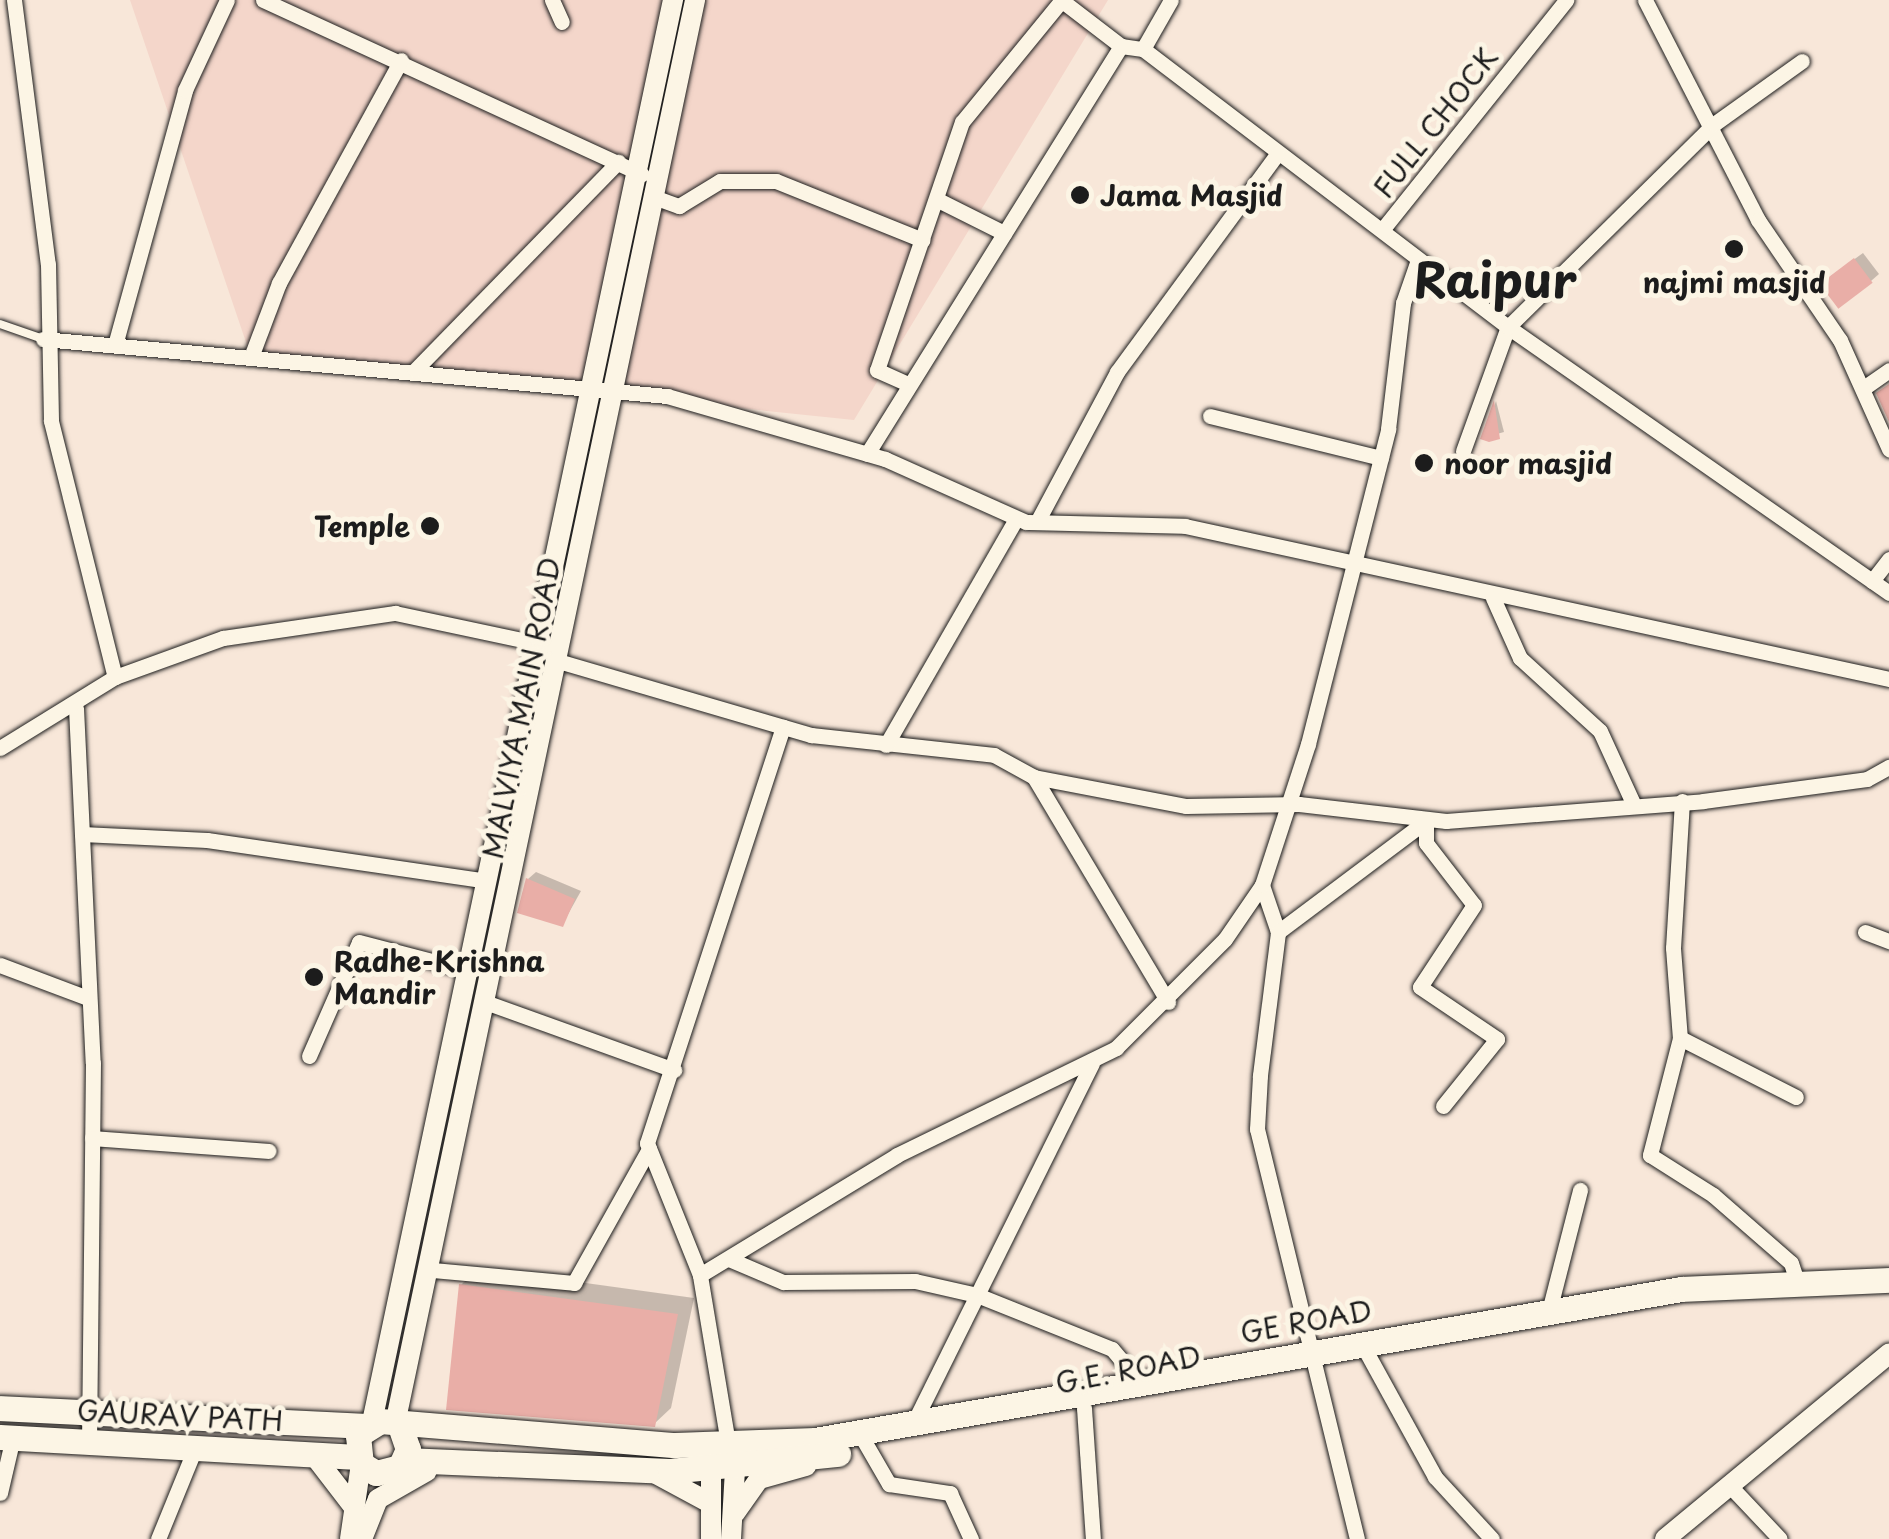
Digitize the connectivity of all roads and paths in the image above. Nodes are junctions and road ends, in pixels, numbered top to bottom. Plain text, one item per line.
1 (14, 0) edge
2 (227, 0) edge
3 (263, 0) edge
4 (552, 0) edge
5 (673, 0) edge
6 (695, 0) edge
7 (1061, 0) edge
8 (1171, 0) edge
9 (1566, 0) edge
10 (1645, 0) edge
11 (562, 22) dead end
12 (1121, 46) junction
13 (1143, 49) junction
14 (401, 60) junction
15 (1802, 61) dead end
16 (1714, 124) junction
17 (1277, 154) junction
18 (626, 166) junction
19 (653, 188) junction
20 (940, 201) junction
21 (1382, 230) junction
22 (1004, 233) junction
23 (924, 240) junction
24 (1418, 260) junction
25 (0, 324) edge
26 (1508, 327) junction
27 (43, 339) junction
28 (116, 345) junction
29 (251, 357) junction
30 (415, 370) junction
31 (1889, 370) edge
32 (908, 384) junction
33 (587, 385) junction
34 (1865, 387) junction
35 (614, 390) junction
36 (1210, 416) dead end
37 (1889, 448) edge
38 (1463, 451) dead end
39 (867, 454) junction
40 (1381, 458) junction
41 (1016, 519) junction
42 (1036, 522) junction
43 (1889, 559) edge
44 (1354, 567) junction
45 (1872, 581) junction
46 (1889, 593) edge
47 (1493, 598) junction
48 (531, 644) junction
49 (559, 654) junction
50 (115, 677) junction
51 (1889, 679) edge
52 (76, 708) junction
53 (783, 727) junction
54 (886, 745) junction
55 (0, 748) edge
56 (1889, 768) edge
57 (1034, 777) junction
58 (1682, 801) junction
59 (1633, 803) junction
60 (1286, 806) junction
61 (1426, 821) junction
62 (82, 834) junction
63 (482, 880) junction
64 (1262, 885) junction
65 (1278, 932) junction
66 (1865, 932) dead end
67 (1889, 941) edge
68 (0, 965) edge
69 (463, 969) junction
70 (88, 998) junction
71 (1168, 1002) junction
72 (488, 1003) junction
73 (1680, 1038) junction
74 (309, 1056) dead end
75 (1094, 1060) junction
76 (674, 1070) junction
77 (1796, 1097) dead end
78 (1443, 1106) dead end
79 (92, 1138) junction
80 (649, 1149) junction
81 (269, 1151) dead end
82 (1580, 1190) dead end
83 (729, 1258) junction
84 (432, 1270) junction
85 (700, 1275) junction
86 (1889, 1280) edge
87 (1798, 1284) junction
88 (1889, 1295) edge
89 (976, 1296) junction
90 (1549, 1311) junction
91 (1889, 1354) edge
92 (1368, 1355) junction
93 (1308, 1358) junction
94 (1140, 1381) junction
95 (0, 1408) edge
96 (1084, 1408) junction
97 (88, 1412) junction
98 (383, 1426) junction
99 (912, 1426) junction
100 (7, 1437) edge
101 (89, 1441) junction
102 (861, 1443) junction
103 (196, 1446) junction
104 (724, 1451) junction
105 (310, 1452) junction
106 (836, 1454) junction
107 (405, 1460) junction
108 (359, 1461) junction
109 (518, 1463) junction
110 (642, 1470) junction
111 (1731, 1487) junction
112 (0, 1493) edge
113 (710, 1503) junction
114 (354, 1506) junction
115 (732, 1528) edge
116 (158, 1539) edge
117 (350, 1539) edge
118 (362, 1539) edge
119 (711, 1539) edge
120 (971, 1539) edge
121 (1093, 1539) edge
122 (1357, 1539) edge
123 (1492, 1539) edge
124 (1665, 1539) edge
125 (1780, 1539) edge

1 - 27 street
2 - 28 street
3 - 14 street
4 - 11 street
5 - 18 street, MALVIYA MAIN ROAD
6 - 19 street, MALVIYA MAIN ROAD
7 - 12 street
7 - 20 street
8 - 13 street
9 - 21 street, FULL CHOCK
10 - 16 street
12 - 13 street
12 - 22 street
13 - 17 street
14 - 18 street
14 - 29 street
15 - 16 street
16 - 26 street
16 - 34 street
17 - 21 street
17 - 42 street
18 - 19 street
18 - 30 street
18 - 33 street, MALVIYA MAIN ROAD
19 - 23 street
19 - 35 street, MALVIYA MAIN ROAD
20 - 22 street
20 - 23 street
21 - 24 street
22 - 32 street
23 - 32 street
24 - 26 street
24 - 40 street
25 - 27 lane
26 - 38 street
26 - 45 street
27 - 28 street
27 - 50 street
28 - 29 street
29 - 30 street
30 - 33 street
31 - 34 street
32 - 39 street
33 - 35 street
33 - 48 street, MALVIYA MAIN ROAD
34 - 37 street
35 - 39 street
35 - 49 street, MALVIYA MAIN ROAD
36 - 40 street
39 - 41 street
40 - 44 street
41 - 42 street
41 - 54 street
42 - 44 street
43 - 45 street
44 - 47 street
44 - 60 street
45 - 46 street
47 - 51 street
47 - 59 street
48 - 49 street
48 - 50 street
48 - 63 street, MALVIYA MAIN ROAD
49 - 53 street
49 - 72 street, MALVIYA MAIN ROAD
50 - 52 street
52 - 55 street
52 - 62 street
53 - 54 street
53 - 76 street
54 - 57 street
56 - 58 street
57 - 60 street
57 - 71 street
58 - 59 street
58 - 73 street
59 - 61 street
60 - 61 street
60 - 64 street
61 - 65 street
61 - 78 street
62 - 63 street
62 - 70 street
63 - 69 street, MALVIYA MAIN ROAD
64 - 65 street
64 - 71 street
65 - 93 street
66 - 67 street
68 - 70 street
69 - 74 street
69 - 98 street, MALVIYA MAIN ROAD
70 - 79 street
71 - 75 street
72 - 76 street
72 - 84 street, MALVIYA MAIN ROAD
73 - 77 street
73 - 87 street
75 - 83 street
75 - 89 street
76 - 80 street
79 - 81 street
79 - 97 street
80 - 84 street
80 - 85 street
82 - 90 street
83 - 85 street
83 - 89 street
84 - 98 street, MALVIYA MAIN ROAD
85 - 104 street
86 - 87 main road, GE ROAD
87 - 90 main road, GE ROAD
88 - 92 main road, G.E. ROAD
89 - 94 street
89 - 99 street
90 - 93 main road, GE ROAD
91 - 111 street
92 - 93 main road, G.E. ROAD
92 - 123 street
93 - 94 main road, GE ROAD
93 - 96 main road, G.E. ROAD
93 - 122 street
94 - 99 main road, GE ROAD
95 - 97 main road
96 - 102 main road, G.E. ROAD
96 - 121 street
97 - 98 main road
97 - 101 street
98 - 104 main road
98 - 107 main road
98 - 108 main road
99 - 102 main road, GE ROAD
100 - 101 main road, GAURAV PATH
100 - 112 street
101 - 103 main road, GAURAV PATH
102 - 104 main road, GE ROAD
102 - 106 main road, G.E. ROAD
102 - 120 street
103 - 105 main road, GAURAV PATH
103 - 116 street
104 - 106 main road, G.E. ROAD
104 - 110 main road
104 - 113 street
104 - 115 street
105 - 108 main road, GAURAV PATH
105 - 114 street
106 - 115 street
107 - 108 main road, GAURAV PATH
107 - 109 main road
108 - 114 street
109 - 110 main road
109 - 118 street
110 - 113 street
111 - 124 street
111 - 125 street
113 - 119 street
114 - 117 street

